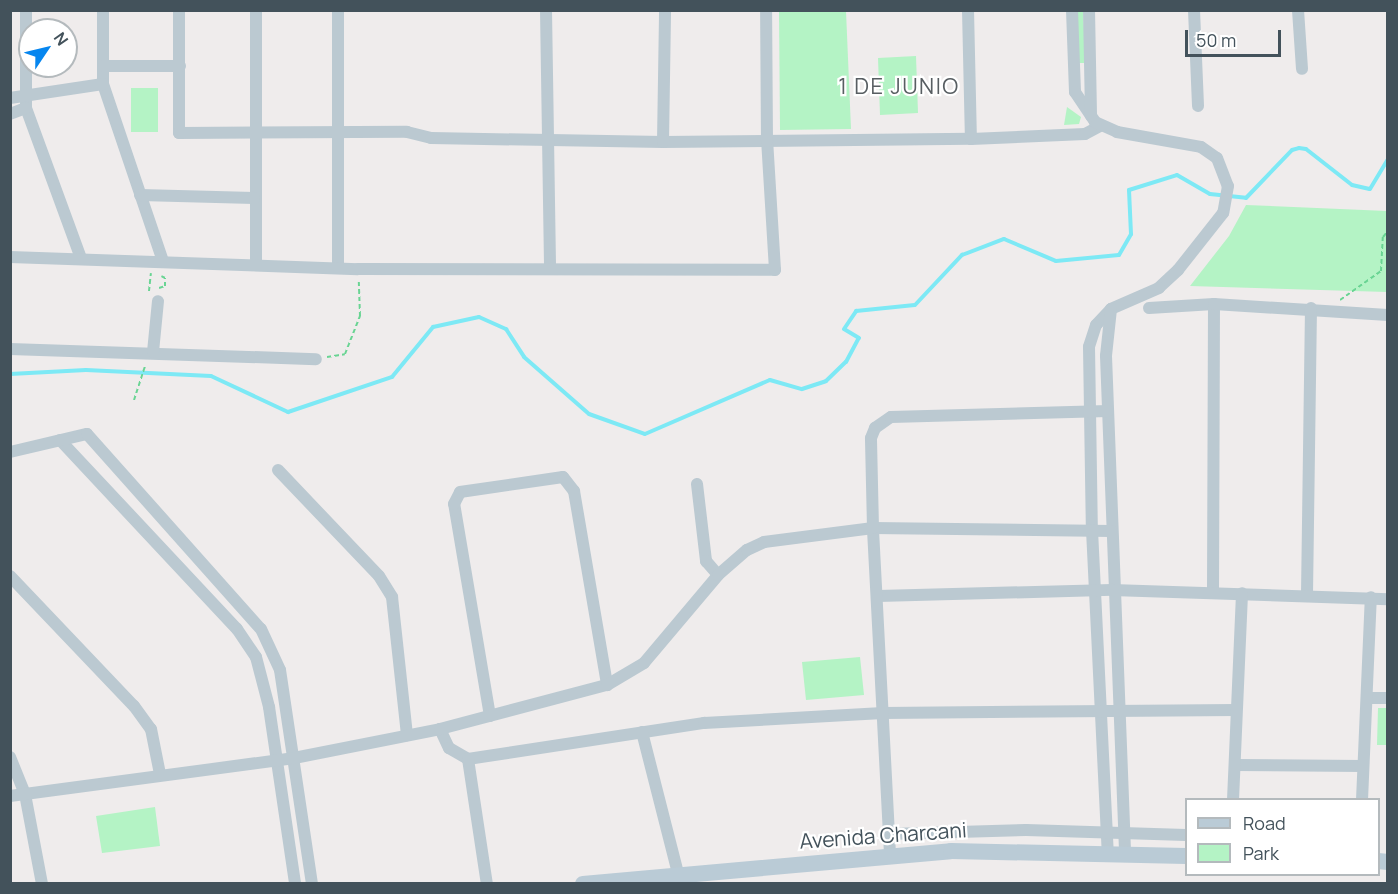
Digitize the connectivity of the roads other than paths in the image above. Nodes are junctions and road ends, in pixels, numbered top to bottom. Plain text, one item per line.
1 (26, 10) edge
2 (103, 10) edge
3 (179, 10) edge
4 (256, 10) edge
5 (338, 10) edge
6 (546, 10) edge
7 (665, 10) edge
8 (766, 10) edge
9 (968, 10) edge
10 (1072, 10) edge
11 (1089, 10) edge
12 (1194, 10) edge
13 (1298, 10) edge
14 (104, 66) junction
15 (180, 66) junction
16 (1302, 69) dead end
17 (104, 84) junction
18 (10, 98) edge
19 (27, 103) junction
20 (1198, 106) dead end
21 (10, 114) edge
22 (1091, 117) junction
23 (1100, 126) junction
24 (255, 134) junction
25 (336, 134) junction
26 (546, 138) junction
27 (971, 139) junction
28 (767, 141) junction
29 (663, 142) junction
30 (140, 195) junction
31 (255, 198) junction
32 (10, 257) edge
33 (81, 258) junction
34 (256, 264) junction
35 (162, 266) junction
36 (338, 268) junction
37 (550, 268) junction
38 (158, 301) road end
39 (1215, 304) junction
40 (1149, 308) dead end
41 (1311, 308) junction
42 (1112, 309) junction
43 (1388, 315) edge
44 (10, 349) edge
45 (153, 352) junction
46 (316, 359) road end
47 (1108, 411) junction
48 (1092, 412) junction
49 (60, 440) junction
50 (10, 452) edge
51 (278, 470) dead end
52 (698, 484) dead end
53 (873, 528) junction
54 (1092, 530) junction
55 (1111, 531) junction
56 (718, 575) junction
57 (10, 576) edge
58 (1095, 590) junction
59 (1112, 590) junction
60 (1213, 591) junction
61 (1242, 592) junction
62 (1307, 594) junction
63 (878, 596) junction
64 (1371, 597) junction
65 (1388, 598) edge
66 (607, 686) junction
67 (1368, 698) junction
68 (1388, 698) edge
69 (1236, 710) junction
70 (1101, 711) junction
71 (1118, 711) junction
72 (883, 713) junction
73 (490, 717) junction
74 (440, 729) junction
75 (642, 732) junction
76 (407, 735) junction
77 (10, 757) edge
78 (294, 758) junction
79 (275, 759) junction
80 (468, 759) junction
81 (1236, 765) junction
82 (1363, 766) junction
83 (160, 774) junction
84 (25, 794) junction
85 (10, 796) edge
86 (1233, 798) edge
87 (1362, 798) edge
88 (1107, 831) junction
89 (1124, 832) junction
90 (889, 834) junction
91 (1185, 835) edge
92 (890, 854) junction
93 (1108, 854) junction
94 (1125, 855) junction
95 (1185, 856) edge
96 (678, 873) junction
97 (42, 884) edge
98 (295, 884) edge
99 (312, 884) edge
100 (487, 884) edge
101 (583, 884) edge

1 - 19 street
2 - 14 street
3 - 15 street
4 - 24 street
5 - 25 street
6 - 26 street
7 - 29 street
8 - 28 street
9 - 27 street
10 - 22 street
11 - 22 street
12 - 20 street
13 - 16 street
14 - 15 street
14 - 17 street
15 - 24 street
17 - 19 street
17 - 30 street
18 - 19 street
19 - 21 street
19 - 33 street
22 - 23 street
23 - 27 street
23 - 42 street
24 - 25 street
24 - 31 street
25 - 26 street
25 - 36 street
26 - 29 street
26 - 37 street
27 - 28 street
28 - 29 street
28 - 37 street
30 - 31 street
30 - 35 street
31 - 34 street
32 - 33 street
33 - 35 street
34 - 35 street
34 - 36 street
36 - 37 street
38 - 45 street
39 - 40 street
39 - 41 street
39 - 60 street
41 - 43 street
41 - 62 street
42 - 47 street
42 - 48 street
44 - 45 street
45 - 46 street
47 - 48 street
47 - 55 street
48 - 53 street
48 - 54 street
49 - 50 street
49 - 78 street
49 - 79 street
51 - 76 street
52 - 56 street
53 - 54 street
53 - 56 street
53 - 63 street
54 - 55 street
54 - 58 street
55 - 59 street
56 - 66 street
57 - 83 street
58 - 59 street
58 - 63 street
58 - 70 street
59 - 60 street
59 - 71 street
60 - 61 street
61 - 62 street
61 - 69 street
62 - 64 street
63 - 72 street
64 - 65 street
64 - 67 street
66 - 73 street
66 - 73 street
67 - 68 street
67 - 82 street
69 - 71 street
69 - 81 street
70 - 71 street
70 - 72 street
70 - 88 street
71 - 89 street
72 - 75 street
72 - 90 street
73 - 74 street
74 - 76 street
74 - 80 street
75 - 80 street
75 - 96 street
76 - 78 street
77 - 84 street
78 - 79 street
78 - 99 street
79 - 83 street
79 - 98 street
80 - 100 street
81 - 82 street
81 - 86 street
82 - 87 street
83 - 84 street
84 - 85 street
84 - 97 street
88 - 89 street
88 - 90 street
88 - 93 street
89 - 91 street
89 - 94 street
90 - 92 street
92 - 93 main road, Avenida Charcani
92 - 96 main road, Avenida Charcani
93 - 94 main road, Avenida Charcani
94 - 95 main road, Avenida Charcani
96 - 101 main road, Avenida Charcani

